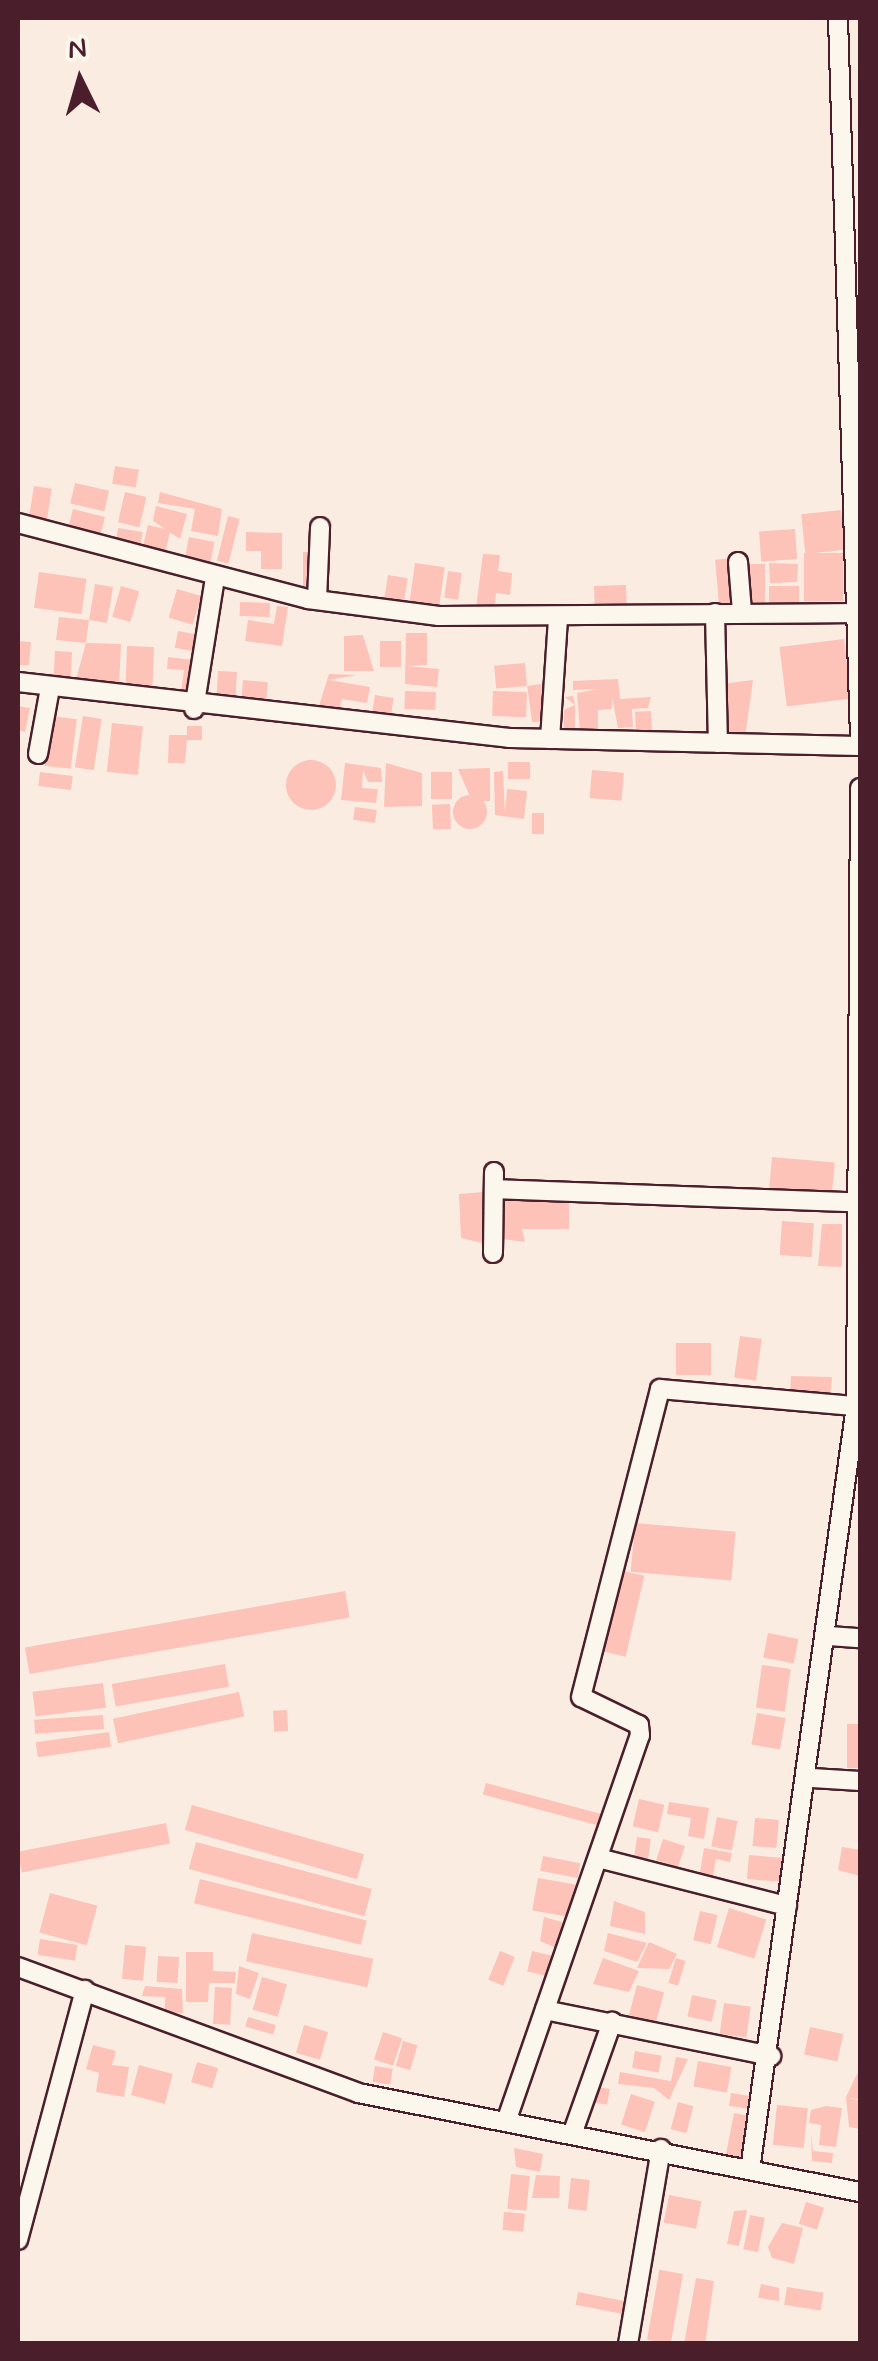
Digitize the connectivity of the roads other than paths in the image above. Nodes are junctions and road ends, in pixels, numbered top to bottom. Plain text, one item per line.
1 (838, 18) edge
2 (18, 523) edge
3 (320, 527) dead end
4 (738, 562) dead end
5 (215, 578) junction
6 (317, 600) junction
7 (715, 612) junction
8 (742, 612) junction
9 (856, 613) junction
10 (558, 620) junction
11 (18, 682) edge
12 (50, 688) junction
13 (194, 709) junction
14 (860, 737) edge
15 (550, 740) junction
16 (718, 743) junction
17 (860, 746) edge
18 (38, 754) dead end
19 (860, 788) edge
20 (857, 1202) junction
21 (493, 1253) dead end
22 (856, 1406) junction
23 (829, 1636) junction
24 (860, 1638) edge
25 (812, 1778) junction
26 (860, 1781) edge
27 (598, 1858) junction
28 (787, 1906) junction
29 (18, 1967) edge
30 (85, 1990) junction
31 (545, 2010) junction
32 (612, 2022) junction
33 (771, 2056) junction
34 (508, 2116) junction
35 (574, 2129) junction
36 (661, 2149) junction
37 (750, 2170) junction
38 (860, 2192) edge
39 (18, 2240) edge
40 (628, 2344) edge

1 - 9 street
2 - 5 street
3 - 6 street
4 - 8 street
5 - 6 street
5 - 13 street
6 - 10 street
7 - 8 street
7 - 10 street
7 - 16 street
8 - 9 street
9 - 14 street
10 - 15 street
11 - 12 street
12 - 13 street
12 - 18 street
13 - 15 street
15 - 16 street
16 - 17 street
19 - 20 street
20 - 21 street
20 - 22 street
22 - 23 street
22 - 27 street
23 - 24 street
23 - 25 street
25 - 26 street
25 - 28 street
27 - 28 street
27 - 31 street
28 - 33 street
29 - 30 street
30 - 34 street
30 - 39 street
31 - 32 street
31 - 34 street
32 - 33 street
32 - 35 street
33 - 37 street
34 - 35 street
35 - 36 street
36 - 37 street
36 - 40 street
37 - 38 street

